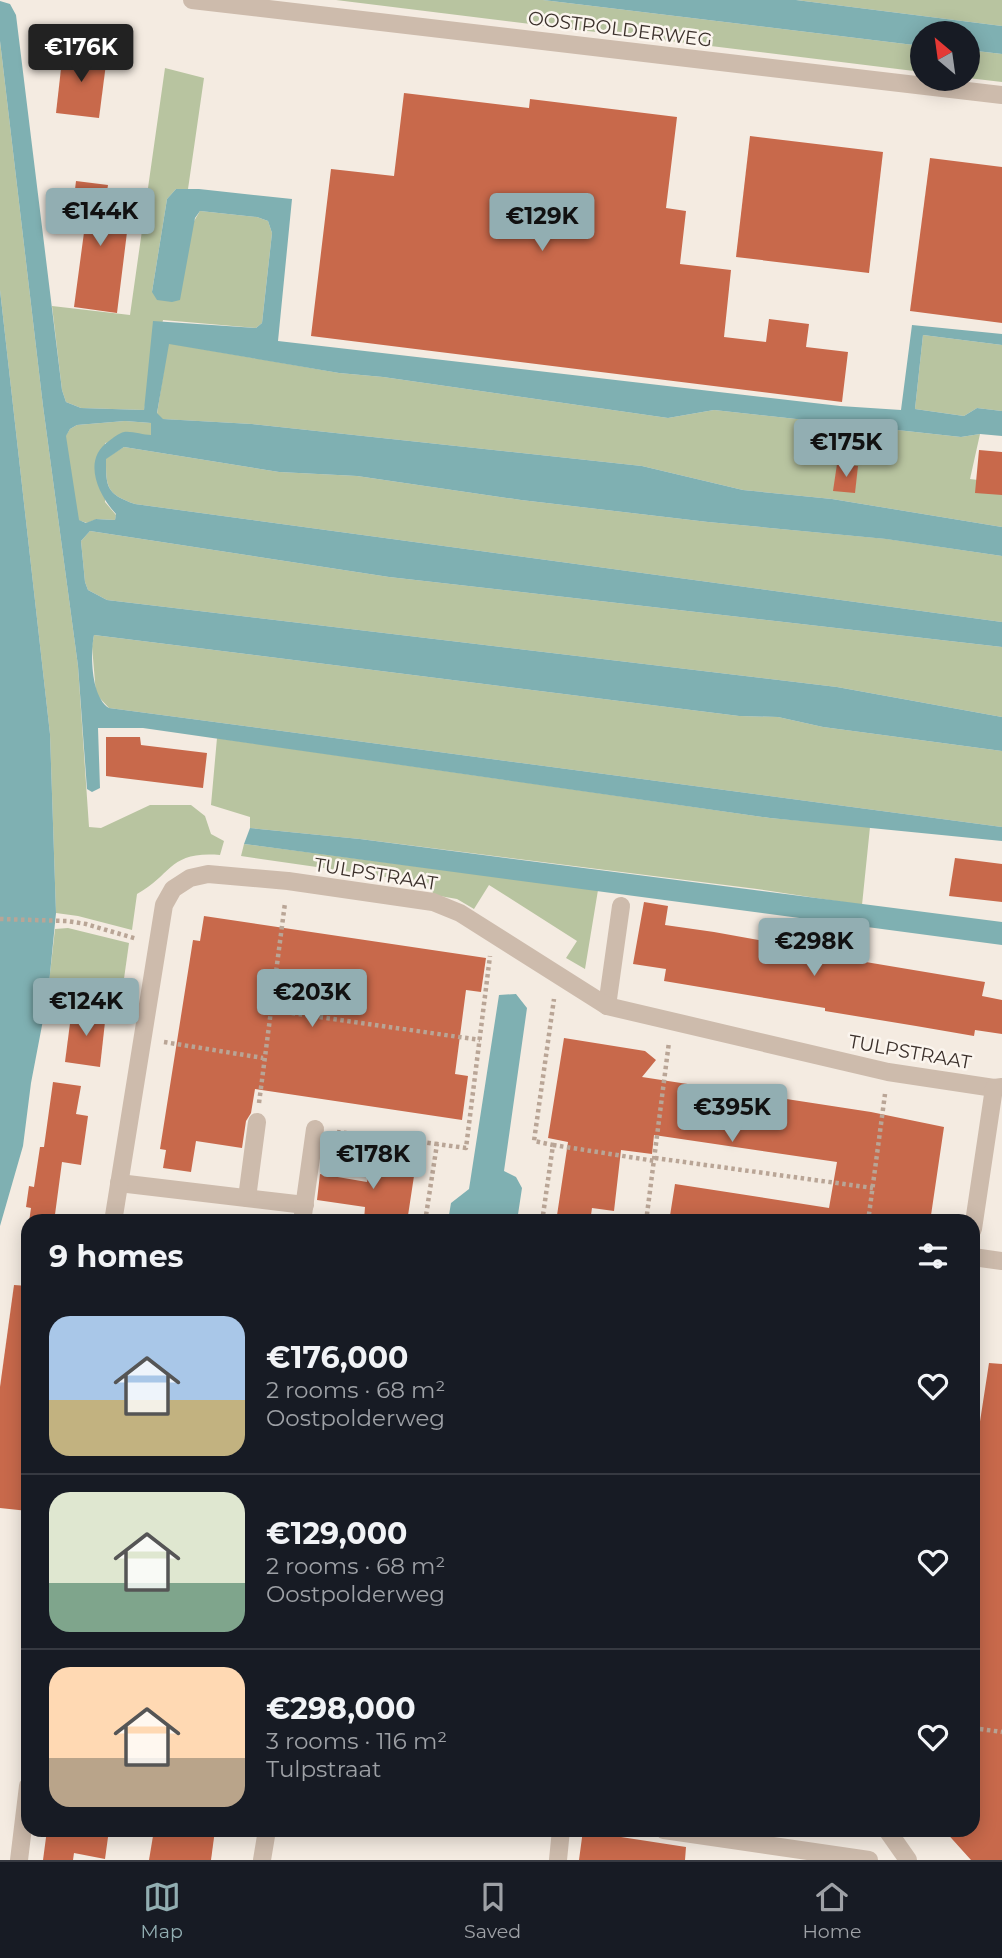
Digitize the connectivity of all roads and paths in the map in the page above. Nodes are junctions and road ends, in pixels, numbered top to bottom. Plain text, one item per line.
1 (192, 0) edge
2 (1002, 95) edge
3 (288, 881) junction
4 (621, 906) dead end
5 (0, 919) edge
6 (493, 934) junction
7 (158, 946) junction
8 (557, 975) junction
9 (607, 1006) junction
10 (271, 1010) junction
11 (671, 1022) junction
12 (142, 1038) junction
13 (480, 1040) junction
14 (263, 1058) junction
15 (888, 1072) junction
16 (998, 1087) edge
17 (257, 1122) joint
18 (315, 1129) joint
19 (437, 1144) junction
20 (553, 1144) junction
21 (655, 1160) junction
22 (119, 1182) junction
23 (873, 1188) junction
24 (247, 1198) junction
25 (303, 1213) edge
26 (114, 1214) edge
27 (426, 1214) edge
28 (543, 1214) edge
29 (647, 1214) edge
30 (869, 1214) edge
31 (976, 1214) edge
32 (980, 1258) edge
33 (1002, 1261) edge
34 (980, 1729) edge
35 (1002, 1732) edge
36 (22, 1837) edge
37 (266, 1837) edge
38 (560, 1837) edge
39 (712, 1837) edge
40 (892, 1837) edge
41 (19, 1860) edge
42 (262, 1860) edge
43 (558, 1860) edge
44 (869, 1860) edge
45 (908, 1860) edge

1 - 2 street, OOSTPOLDERWEG
3 - 6 street, TULPSTRAAT
3 - 7 street, TULPSTRAAT
3 - 10 path
4 - 9 street
5 - 7 path
6 - 8 street, TULPSTRAAT
6 - 13 path
7 - 12 street, TULPSTRAAT
8 - 9 street, TULPSTRAAT
8 - 20 path
9 - 11 street, TULPSTRAAT
10 - 13 path
10 - 14 path
11 - 15 street, TULPSTRAAT
11 - 21 path
12 - 14 path
12 - 22 street, TULPSTRAAT
13 - 19 path
14 - 17 path
15 - 16 street, TULPSTRAAT
15 - 23 path
16 - 31 street
17 - 24 street
18 - 19 path
18 - 25 street
19 - 27 path
20 - 21 path
20 - 28 path
21 - 23 path
21 - 29 path
22 - 24 street
22 - 26 street, TULPSTRAAT
23 - 30 path
24 - 25 street
32 - 33 street
34 - 35 path
36 - 41 street
37 - 42 street
38 - 43 street
39 - 44 street
40 - 45 street

